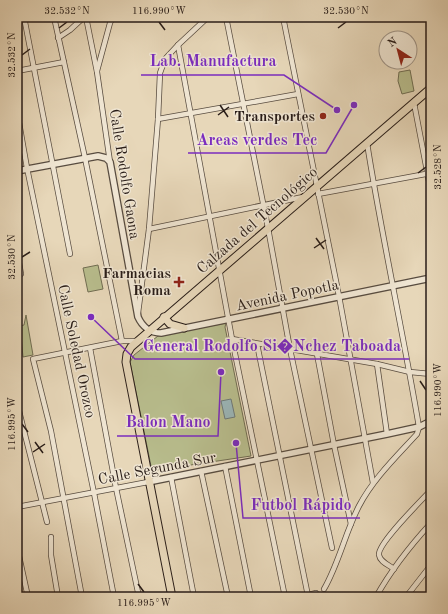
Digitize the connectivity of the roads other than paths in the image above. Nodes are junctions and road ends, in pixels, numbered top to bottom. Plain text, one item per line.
1 (24, 17) edge
2 (54, 17) edge
3 (85, 17) edge
4 (113, 17) edge
5 (208, 17) edge
6 (226, 17) edge
7 (283, 17) edge
8 (58, 38) junction
9 (178, 45) junction
10 (64, 62) junction
11 (34, 68) junction
12 (17, 71) edge
13 (97, 72) junction
14 (431, 88) edge
15 (298, 94) junction
16 (414, 103) junction
17 (243, 104) junction
18 (17, 111) edge
19 (191, 113) junction
20 (158, 119) junction
21 (367, 143) junction
22 (85, 158) junction
23 (110, 162) junction
24 (53, 165) junction
25 (27, 168) junction
26 (17, 171) edge
27 (429, 173) edge
28 (374, 183) junction
29 (317, 186) junction
30 (431, 192) edge
31 (318, 194) junction
32 (305, 197) junction
33 (264, 205) junction
34 (210, 216) junction
35 (268, 228) junction
36 (150, 229) junction
37 (17, 251) edge
38 (70, 254) dead end
39 (220, 269) junction
40 (21, 274) dead end
41 (431, 278) edge
42 (392, 286) junction
43 (339, 296) junction
44 (283, 308) junction
45 (138, 317) junction
46 (164, 317) junction
47 (229, 319) junction
48 (184, 328) junction
49 (149, 331) junction
50 (232, 339) junction
51 (122, 341) junction
52 (137, 341) junction
53 (257, 344) junction
54 (90, 348) junction
55 (290, 349) junction
56 (66, 352) junction
57 (317, 354) junction
58 (350, 360) junction
59 (376, 364) junction
60 (410, 372) junction
61 (431, 374) edge
62 (17, 403) edge
63 (431, 421) edge
64 (419, 427) junction
65 (387, 434) junction
66 (365, 438) junction
67 (334, 445) junction
68 (311, 449) junction
69 (280, 456) junction
70 (256, 460) junction
71 (225, 466) junction
72 (201, 471) junction
73 (171, 477) junction
74 (148, 482) junction
75 (374, 483) junction
76 (116, 488) junction
77 (431, 490) edge
78 (94, 493) junction
79 (63, 499) junction
80 (41, 502) junction
81 (17, 507) edge
82 (47, 522) dead end
83 (431, 523) edge
84 (351, 524) junction
85 (51, 537) dead end
86 (17, 547) edge
87 (332, 548) dead end
88 (431, 565) edge
89 (394, 569) junction
90 (324, 589) dead end
91 (316, 593) dead end
92 (308, 596) junction
93 (28, 597) edge
94 (58, 597) edge
95 (82, 597) edge
96 (114, 597) edge
97 (139, 597) edge
98 (172, 597) edge
99 (194, 597) edge
100 (228, 597) edge
101 (251, 597) edge
102 (285, 597) edge
103 (301, 597) edge
104 (376, 597) edge
105 (406, 597) edge

1 - 11 street
2 - 8 street
3 - 8 street
3 - 13 street, Calle Rodolfo Gaona
4 - 13 street
5 - 9 street
6 - 17 street
7 - 15 street
8 - 10 street
9 - 19 street
9 - 20 street
10 - 11 street
10 - 22 street
11 - 12 street
11 - 24 street
13 - 23 street, Calle Rodolfo Gaona
14 - 16 main road, Calzada del Tecnológico
15 - 17 street
15 - 29 street
16 - 21 main road, Calzada del Tecnológico
16 - 27 street
17 - 19 street
17 - 33 street
18 - 25 street, Calle Soledad Orozco
19 - 20 street
19 - 34 street
20 - 36 street
21 - 28 street
21 - 29 main road, Calzada del Tecnológico
22 - 23 street
22 - 24 street
22 - 51 street
23 - 45 street, Calle Rodolfo Gaona
24 - 25 street
24 - 38 street
25 - 26 street
25 - 56 street, Calle Soledad Orozco
27 - 28 street
27 - 30 street
28 - 31 street
28 - 42 street
29 - 31 street
29 - 32 main road, Calzada del Tecnológico
31 - 43 street
32 - 33 street
32 - 35 main road, Calzada del Tecnológico
33 - 34 street
33 - 35 street
34 - 36 street
34 - 39 street
35 - 39 main road, Calzada del Tecnológico
35 - 44 street
36 - 45 street
37 - 40 street
39 - 46 main road, Calzada del Tecnológico
39 - 47 street
41 - 42 street, Avenida Popotla
42 - 43 street, Avenida Popotla
42 - 60 street
43 - 44 street, Avenida Popotla
43 - 58 street
44 - 47 street, Avenida Popotla
44 - 55 street
45 - 49 street, Calle Rodolfo Gaona
46 - 48 main road
46 - 49 main road, Calzada del Tecnológico
47 - 48 street, Avenida Popotla
47 - 50 street
48 - 49 street, Avenida Popotla
49 - 52 main road, Calzada del Tecnológico
50 - 53 street
50 - 70 street
51 - 52 street
51 - 54 street
52 - 74 main road, Calzada del Tecnológico
53 - 55 street
53 - 69 street
54 - 56 street
54 - 76 street
55 - 57 street
55 - 68 street
56 - 78 street, Calle Soledad Orozco
56 - 79 street
57 - 58 street
57 - 67 street
58 - 59 street
58 - 66 street
59 - 60 street
59 - 65 street
60 - 61 street
60 - 64 street
62 - 80 street
63 - 64 street, Calle Segunda Sur
64 - 65 street, Calle Segunda Sur
64 - 75 street
65 - 66 street, Calle Segunda Sur
66 - 67 street, Calle Segunda Sur
66 - 75 street
67 - 68 street, Calle Segunda Sur
67 - 84 street
68 - 69 street, Calle Segunda Sur
68 - 87 street
69 - 70 street, Calle Segunda Sur
69 - 92 street
70 - 71 street, Calle Segunda Sur
70 - 102 street
71 - 72 street, Calle Segunda Sur
71 - 101 street
72 - 73 street, Calle Segunda Sur
72 - 100 street
73 - 74 street, Calle Segunda Sur
73 - 99 street
74 - 76 street, Calle Segunda Sur
74 - 98 main road, Calzada del Tecnológico
75 - 84 street
76 - 78 street, Calle Segunda Sur
76 - 97 street
77 - 89 street
78 - 79 street, Calle Segunda Sur
78 - 96 street, Calle Soledad Orozco
79 - 80 street, Calle Segunda Sur
79 - 95 street
80 - 81 street, Calle Segunda Sur
80 - 82 street
83 - 89 street
84 - 90 street
85 - 94 street
86 - 93 street
88 - 105 street
89 - 104 street
91 - 92 street
92 - 103 street

